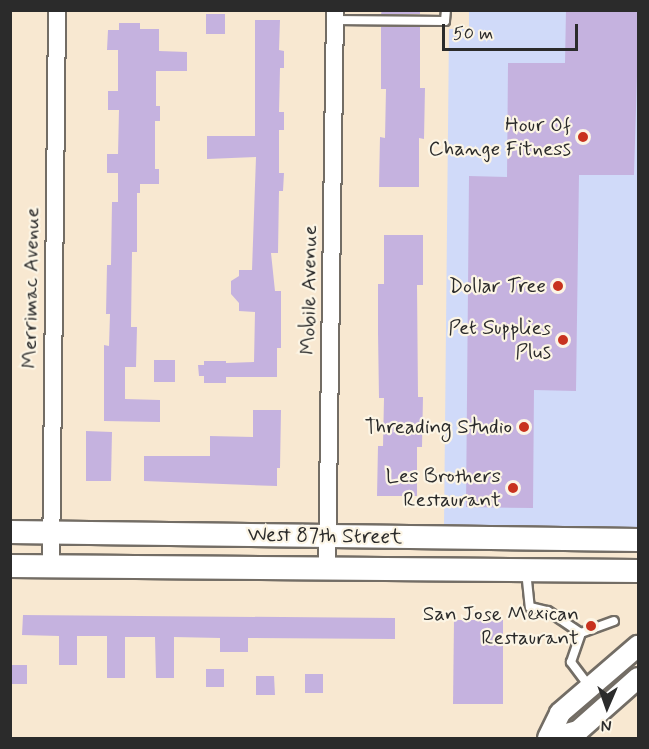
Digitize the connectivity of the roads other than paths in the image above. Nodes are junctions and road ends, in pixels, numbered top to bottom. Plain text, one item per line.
1 (57, 10) edge
2 (446, 10) edge
3 (335, 15) edge
4 (10, 532) edge
5 (51, 533) junction
6 (328, 536) junction
7 (639, 540) edge
8 (10, 566) edge
9 (51, 567) junction
10 (327, 569) junction
11 (526, 571) junction
12 (639, 571) edge
13 (614, 621) dead end
14 (581, 633) junction
15 (639, 646) edge
16 (639, 678) edge
17 (589, 686) junction
18 (548, 738) edge
19 (552, 738) edge

1 - 5 street, Merrimac Avenue
2 - 3 lane
3 - 6 street, Mobile Avenue
4 - 5 main road, West 87th Street
5 - 6 main road, West 87th Street
5 - 9 street, Merrimac Avenue
6 - 7 main road, West 87th Street
6 - 10 street, Mobile Avenue
8 - 9 main road, West 87th Street
9 - 10 main road, West 87th Street
10 - 11 main road, West 87th Street
11 - 12 main road, West 87th Street
11 - 14 lane
13 - 14 lane
14 - 17 lane
15 - 17 street
16 - 19 street
17 - 18 street

